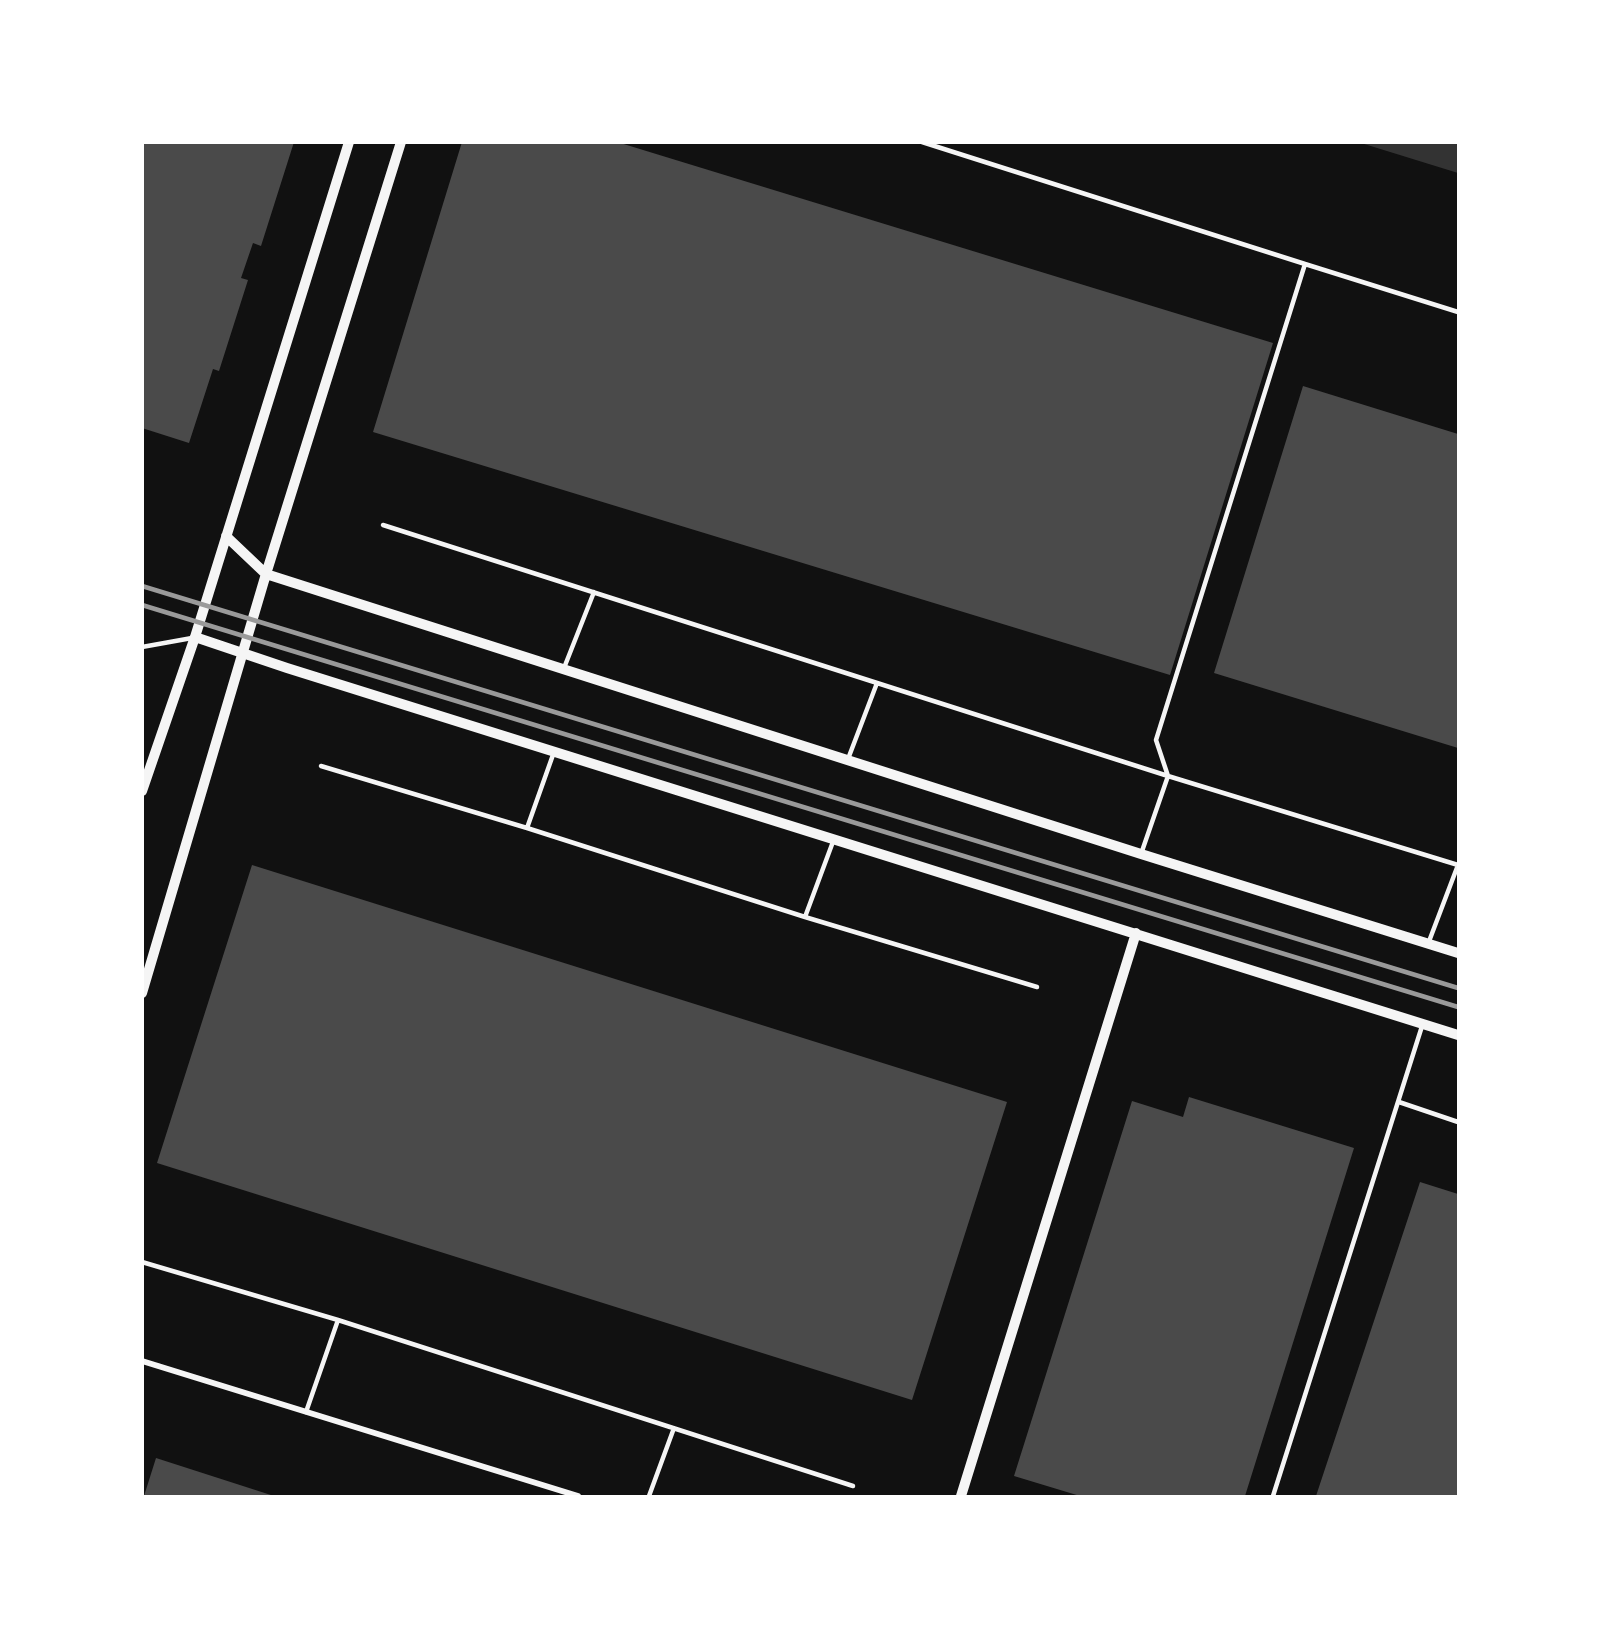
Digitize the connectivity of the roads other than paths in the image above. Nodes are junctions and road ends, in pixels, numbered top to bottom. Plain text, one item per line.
1 (349, 142) edge
2 (401, 142) edge
3 (922, 142) edge
4 (1305, 264) junction
5 (1458, 312) edge
6 (382, 525) dead end
7 (226, 536) junction
8 (266, 574) junction
9 (594, 592) junction
10 (195, 637) junction
11 (142, 647) edge
12 (242, 653) junction
13 (563, 670) junction
14 (877, 683) junction
15 (554, 751) junction
16 (848, 761) junction
17 (321, 766) dead end
18 (1168, 776) junction
19 (142, 791) edge
20 (528, 828) junction
21 (834, 839) junction
22 (1141, 854) junction
23 (1458, 865) edge
24 (805, 917) junction
25 (1136, 933) junction
26 (1428, 944) junction
27 (1458, 953) edge
28 (1036, 987) dead end
29 (142, 993) edge
30 (1423, 1023) junction
31 (1458, 1035) edge
32 (1399, 1102) junction
33 (1458, 1122) edge
34 (142, 1262) edge
35 (338, 1320) junction
36 (142, 1361) edge
37 (306, 1412) junction
38 (674, 1428) junction
39 (853, 1486) dead end
40 (578, 1497) edge
41 (649, 1497) edge
42 (961, 1497) edge
43 (1273, 1497) edge

1 - 7 street
2 - 8 street
3 - 4 lane
4 - 5 lane
4 - 18 lane
6 - 9 lane
7 - 8 street
7 - 10 street
8 - 12 street
8 - 13 street
9 - 13 lane
9 - 14 lane
10 - 11 lane
10 - 12 street
10 - 19 street
12 - 15 street
12 - 29 street
13 - 16 street
14 - 16 lane
14 - 18 lane
15 - 20 lane
15 - 21 street
16 - 22 street
17 - 20 lane
18 - 22 lane
18 - 23 lane
20 - 24 lane
21 - 24 lane
21 - 25 street
22 - 26 street
23 - 26 lane
24 - 28 lane
25 - 30 street
25 - 42 street
26 - 27 street
30 - 31 street
30 - 32 lane
32 - 33 lane
32 - 43 lane
34 - 35 lane
35 - 37 lane
35 - 38 lane
36 - 37 street
37 - 40 street
38 - 39 lane
38 - 41 lane

